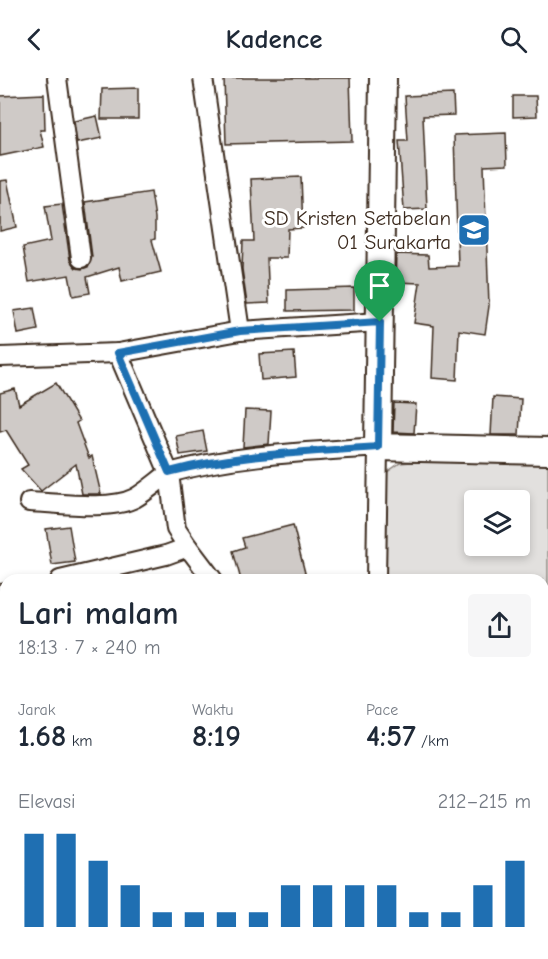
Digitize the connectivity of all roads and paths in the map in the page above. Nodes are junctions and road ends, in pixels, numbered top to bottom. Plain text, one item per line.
1 (57, 78) edge
2 (203, 78) edge
3 (382, 78) edge
4 (81, 258) dead end
5 (380, 322) junction
6 (240, 331) junction
7 (118, 353) junction
8 (0, 357) edge
9 (378, 447) junction
10 (548, 451) edge
11 (169, 472) junction
12 (29, 502) dead end
13 (188, 547) junction
14 (110, 574) edge
15 (208, 574) edge
16 (376, 574) edge

1 - 4 street
2 - 6 street
3 - 5 street
5 - 6 street
5 - 9 street
6 - 7 street
7 - 8 street
7 - 11 street
9 - 10 street
9 - 11 street
9 - 16 street
11 - 12 street
11 - 13 street
13 - 14 street
13 - 15 street

